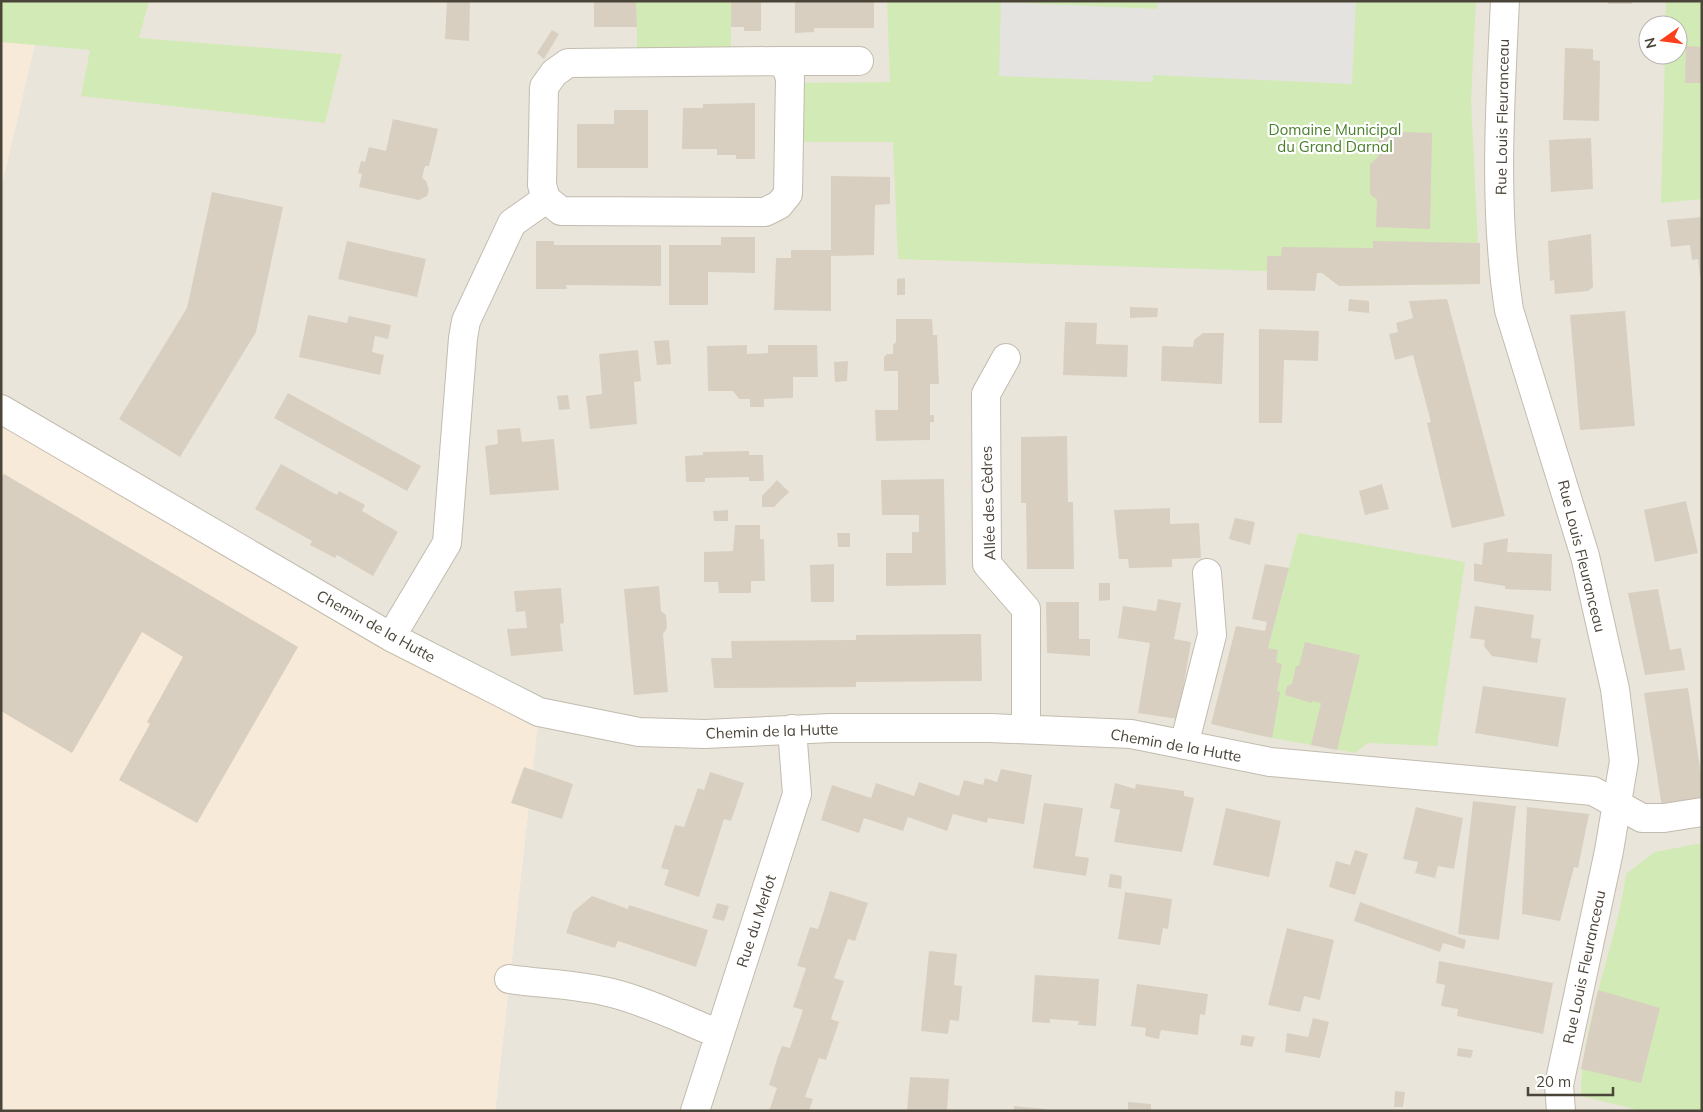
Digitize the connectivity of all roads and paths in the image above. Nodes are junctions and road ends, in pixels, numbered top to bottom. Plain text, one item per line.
1 (1505, 1) edge
2 (778, 61) junction
3 (859, 61) dead end
4 (546, 199) junction
5 (1006, 358) dead end
6 (1, 409) edge
7 (1207, 573) dead end
8 (391, 637) junction
9 (792, 729) junction
10 (1026, 729) junction
11 (1184, 745) junction
12 (1618, 804) junction
13 (1702, 812) edge
14 (509, 979) dead end
15 (719, 1034) junction
16 (695, 1111) edge
17 (1561, 1111) edge

1 - 12 street, Rue Louis Fleuranceau
2 - 3 street
2 - 4 street
2 - 4 street
4 - 8 street
5 - 10 street, Allée des Cèdres
6 - 8 street, Chemin de la Hutte
7 - 11 street
8 - 9 street, Chemin de la Hutte
9 - 10 street, Chemin de la Hutte
9 - 15 street, Rue du Merlot
10 - 11 street, Chemin de la Hutte
11 - 12 street, Chemin de la Hutte
12 - 13 street, Chemin de la Hutte
12 - 17 street, Rue Louis Fleuranceau
14 - 15 street
15 - 16 street, Rue du Merlot

